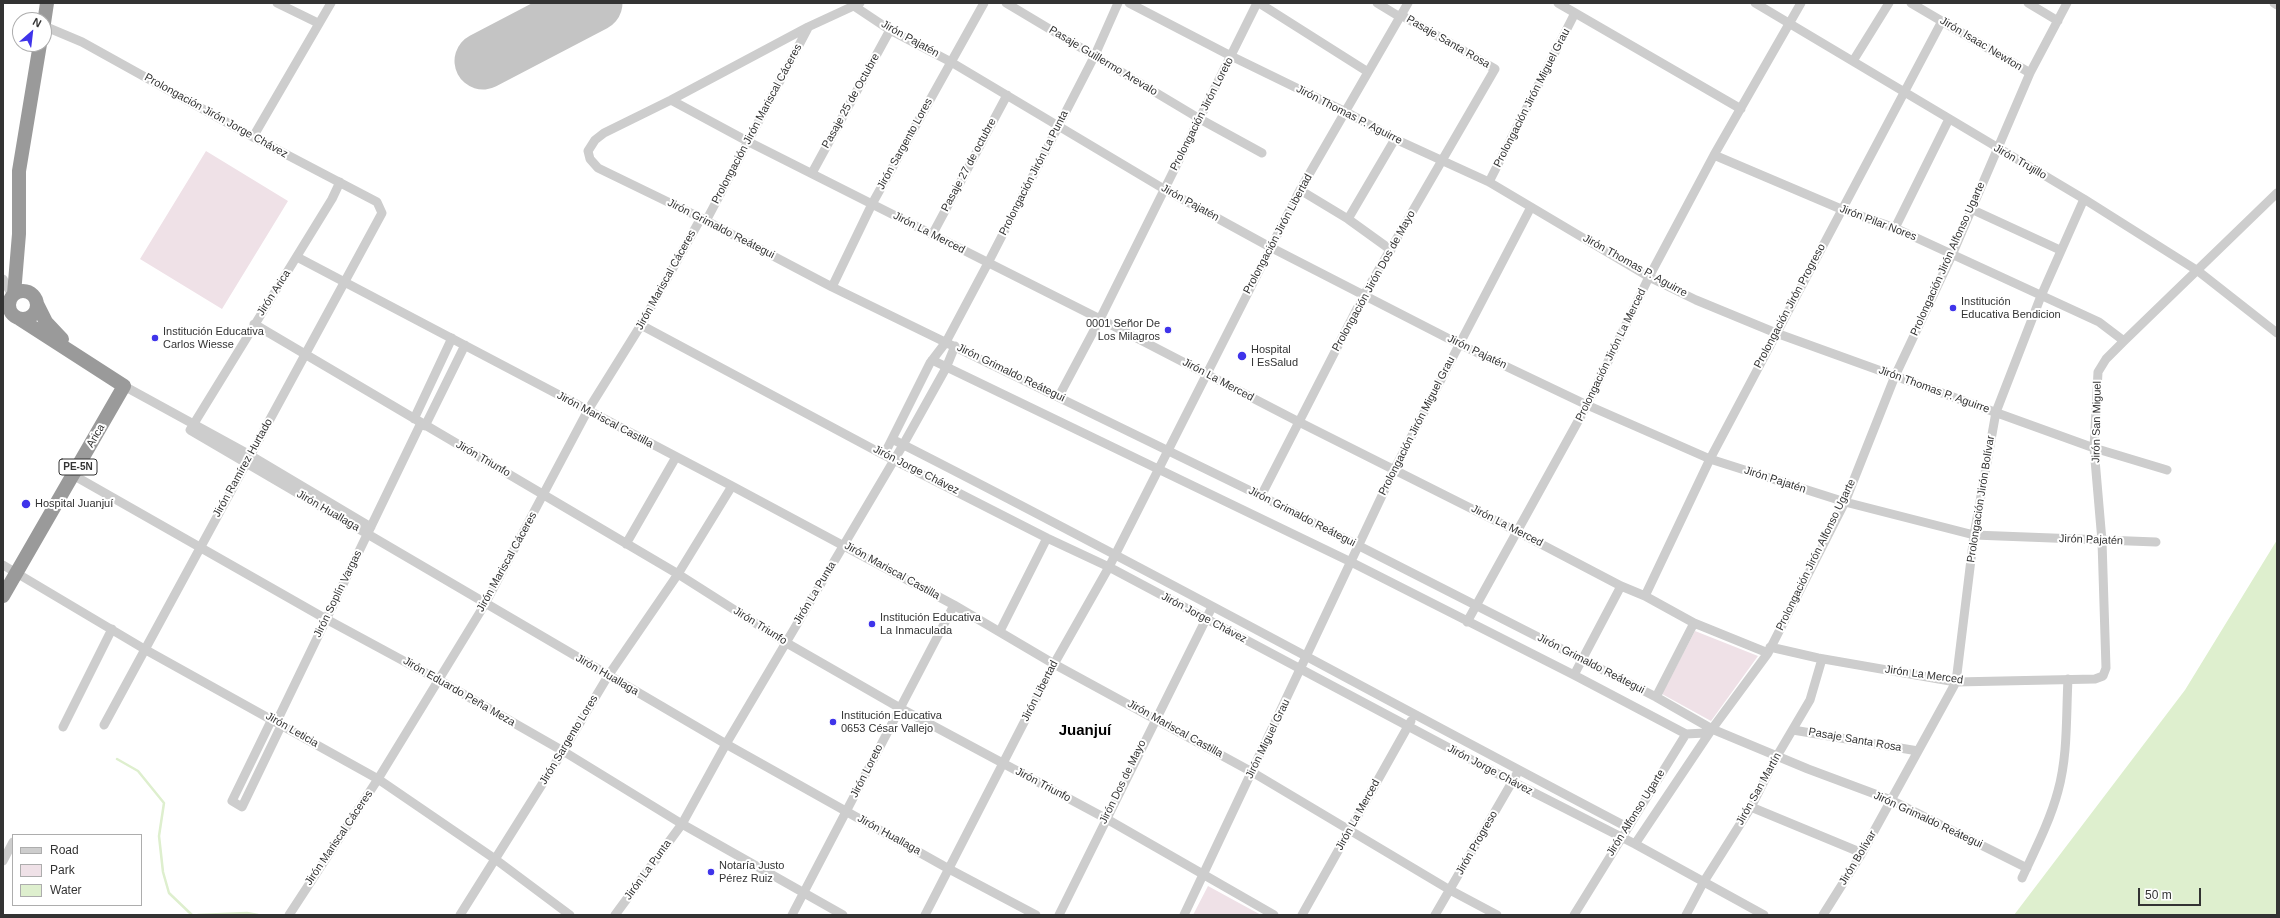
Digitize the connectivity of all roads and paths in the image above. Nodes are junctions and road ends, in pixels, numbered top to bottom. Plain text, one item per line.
1 (277, 3) edge
2 (331, 3) edge
3 (984, 3) edge
4 (1006, 3) edge
5 (1118, 3) edge
6 (1129, 3) edge
7 (1258, 3) edge
8 (1377, 3) edge
9 (1408, 3) edge
10 (1558, 3) edge
11 (1755, 3) edge
12 (1801, 3) edge
13 (1889, 3) edge
14 (1911, 3) edge
15 (2028, 3) edge
16 (2068, 3) edge
17 (2274, 3) edge
18 (857, 5) edge
19 (2277, 5) edge
20 (1575, 13) junction
21 (1400, 16) junction
22 (1942, 20) junction
23 (2058, 21) junction
24 (318, 23) junction
25 (1789, 24) junction
26 (808, 27) junction
27 (52, 28) edge
28 (890, 30) junction
29 (39, 52) edge
30 (1095, 56) junction
31 (1231, 56) junction
32 (1853, 61) junction
33 (951, 62) junction
34 (1495, 69) joint
35 (1368, 72) junction
36 (2030, 74) junction
37 (1903, 92) junction
38 (1007, 95) junction
39 (671, 100) junction
40 (1741, 109) junction
41 (1346, 112) junction
42 (1200, 119) junction
43 (1949, 119) junction
44 (1059, 125) junction
45 (253, 137) junction
46 (1395, 139) junction
47 (747, 141) junction
48 (1997, 148) junction
49 (1262, 153) dead end
50 (1714, 154) junction
51 (1443, 160) junction
52 (812, 173) junction
53 (340, 182) junction
54 (1489, 182) junction
55 (1164, 189) junction
56 (1300, 190) junction
57 (2277, 193) edge
58 (2084, 199) junction
59 (872, 204) junction
60 (1531, 207) junction
61 (1841, 209) junction
62 (1971, 209) junction
63 (382, 213) joint
64 (703, 219) junction
65 (1348, 219) junction
66 (1895, 228) junction
67 (932, 235) junction
68 (1270, 247) junction
69 (19, 250) junction
70 (1391, 250) junction
71 (2060, 250) junction
72 (1952, 255) junction
73 (297, 257) junction
74 (988, 263) junction
75 (2198, 271) junction
76 (1649, 277) junction
77 (3, 279) edge
78 (344, 283) junction
79 (832, 288) junction
80 (1364, 295) junction
81 (2041, 296) junction
82 (10, 300) edge
83 (36, 300) junction
84 (20, 319) junction
85 (1100, 319) junction
86 (254, 324) junction
87 (641, 325) junction
88 (1776, 332) junction
89 (2277, 332) edge
90 (452, 338) junction
91 (2124, 341) junction
92 (946, 342) junction
93 (1459, 344) junction
94 (465, 345) junction
95 (956, 346) junction
96 (78, 355) junction
97 (306, 355) junction
98 (932, 360) junction
99 (946, 368) junction
100 (1206, 373) junction
101 (1895, 376) junction
102 (124, 386) junction
103 (1058, 396) junction
104 (1587, 405) junction
105 (588, 410) junction
106 (1996, 412) junction
107 (1298, 422) junction
108 (420, 423) junction
109 (194, 424) junction
110 (892, 439) junction
111 (903, 445) junction
112 (2094, 448) junction
113 (1168, 450) junction
114 (250, 454) junction
115 (884, 455) junction
116 (676, 457) junction
117 (894, 459) junction
118 (1710, 459) junction
119 (245, 464) junction
120 (1395, 468) junction
121 (1158, 469) junction
122 (2167, 470) dead end
123 (73, 475) junction
124 (732, 486) junction
125 (543, 495) junction
126 (1261, 496) junction
127 (1845, 502) junction
128 (369, 531) junction
129 (1518, 532) junction
130 (1974, 534) junction
131 (1048, 538) junction
132 (2102, 541) junction
133 (2156, 542) dead end
134 (626, 544) junction
135 (843, 545) junction
136 (1358, 546) junction
137 (200, 548) junction
138 (1115, 555) junction
139 (1351, 562) junction
140 (3, 565) edge
141 (1109, 567) junction
142 (17, 573) junction
143 (678, 574) junction
144 (1621, 586) junction
145 (3, 596) edge
146 (1645, 596) junction
147 (485, 604) junction
148 (954, 606) junction
149 (1477, 606) junction
150 (1212, 607) junction
151 (326, 619) junction
152 (1206, 620) junction
153 (1467, 622) junction
154 (1694, 623) junction
155 (112, 629) junction
156 (1000, 631) junction
157 (786, 642) junction
158 (146, 650) junction
159 (1769, 650) junction
160 (1308, 655) junction
161 (1822, 659) junction
162 (1582, 661) junction
163 (1054, 664) junction
164 (1301, 670) junction
165 (1574, 675) junction
166 (608, 676) junction
167 (2103, 676) joint
168 (438, 679) junction
169 (2068, 679) junction
170 (1956, 682) junction
171 (1656, 697) junction
172 (900, 708) junction
173 (1414, 715) junction
174 (1155, 719) junction
175 (277, 721) junction
176 (104, 725) dead end
177 (1408, 726) junction
178 (63, 727) dead end
179 (1712, 729) junction
180 (1792, 730) junction
181 (1686, 734) junction
182 (726, 744) junction
183 (563, 751) junction
184 (1918, 751) junction
185 (1777, 756) junction
186 (1003, 763) junction
187 (1519, 770) junction
188 (1252, 772) junction
189 (378, 779) junction
190 (1513, 782) junction
191 (1891, 800) junction
192 (1751, 807) junction
193 (846, 812) junction
194 (1105, 818) junction
195 (682, 824) junction
196 (1627, 827) junction
197 (1350, 830) junction
198 (1620, 837) junction
199 (12, 844) edge
200 (1635, 844) junction
201 (1862, 853) junction
202 (495, 858) junction
203 (3, 861) edge
204 (2027, 868) junction
205 (949, 869) junction
206 (1203, 875) junction
207 (2022, 878) dead end
208 (1703, 883) junction
209 (1450, 890) junction
210 (803, 893) junction
211 (289, 915) edge
212 (460, 915) edge
213 (570, 915) edge
214 (615, 915) edge
215 (792, 915) edge
216 (843, 915) edge
217 (926, 915) edge
218 (1036, 915) edge
219 (1059, 915) edge
220 (1184, 915) edge
221 (1274, 915) edge
222 (1302, 915) edge
223 (1435, 915) edge
224 (1497, 915) edge
225 (1574, 915) edge
226 (1686, 915) edge
227 (1764, 915) edge
228 (1823, 915) edge

1 - 24 street
2 - 24 street
3 - 33 street, Jirón Sargento Lores
4 - 30 street, Pasaje Guillermo Arevalo
5 - 30 street, Prolongación Jirón La Punta
6 - 31 street, Jirón Thomas P. Aguirre
7 - 31 street, Prolongación Jirón Loreto
7 - 35 street
8 - 21 street, Pasaje Santa Rosa
9 - 21 street, Prolongación Jirón Libertad
10 - 20 street
11 - 25 street, Jirón Trujillo
12 - 25 street, Prolongación Jirón La Merced
13 - 32 street
14 - 22 street, Jirón Isaac Newton
15 - 23 street
16 - 23 street, Prolongación Jirón Alfonso Ugarte
17 - 19 street
18 - 26 street
18 - 28 street, Jirón Pajatén
20 - 40 street
20 - 54 street, Prolongación Jirón Miguel Grau
21 - 34 street, Pasaje Santa Rosa
21 - 35 street, Prolongación Jirón Libertad
22 - 36 street, Jirón Isaac Newton
22 - 37 street, Prolongación Jirón Progreso
23 - 36 street, Prolongación Jirón Alfonso Ugarte
24 - 45 street
25 - 32 street, Jirón Trujillo
25 - 40 street, Prolongación Jirón La Merced
26 - 39 street
26 - 47 street, Prolongación Jirón Mariscal Cáceres
27 - 45 street, Prolongación Jirón Jorge Chávez
28 - 33 street, Jirón Pajatén
28 - 52 street, Pasaje 25 de Octubre
29 - 69 highway
30 - 42 street, Pasaje Guillermo Arevalo
30 - 44 street, Prolongación Jirón La Punta
31 - 41 street, Jirón Thomas P. Aguirre
31 - 42 street, Prolongación Jirón Loreto
32 - 37 street, Jirón Trujillo
33 - 38 street, Jirón Pajatén
33 - 59 street, Jirón Sargento Lores
34 - 51 street, Prolongación Jirón Dos de Mayo
35 - 41 street, Prolongación Jirón Libertad
36 - 48 street, Prolongación Jirón Alfonso Ugarte
37 - 43 street, Jirón Trujillo
37 - 61 street, Prolongación Jirón Progreso
38 - 44 street, Jirón Pajatén
38 - 67 street, Pasaje 27 de octubre
39 - 47 street, Jirón La Merced
39 - 64 street, Jirón Grimaldo Reátegui
40 - 50 street, Prolongación Jirón La Merced
41 - 46 street, Jirón Thomas P. Aguirre
41 - 56 street, Prolongación Jirón Libertad
42 - 49 street, Pasaje Guillermo Arevalo
42 - 55 street, Prolongación Jirón Loreto
43 - 48 street, Jirón Trujillo
43 - 66 street
44 - 55 street, Jirón Pajatén
44 - 74 street, Prolongación Jirón La Punta
45 - 53 street, Prolongación Jirón Jorge Chávez
46 - 51 street, Jirón Thomas P. Aguirre
46 - 65 street
47 - 52 street, Jirón La Merced
47 - 64 street, Prolongación Jirón Mariscal Cáceres
48 - 58 street, Jirón Trujillo
48 - 62 street, Prolongación Jirón Alfonso Ugarte
50 - 61 street, Jirón Pilar Nores
50 - 76 street, Prolongación Jirón La Merced
51 - 54 street, Jirón Thomas P. Aguirre
51 - 70 street, Prolongación Jirón Dos de Mayo
52 - 59 street, Jirón La Merced
53 - 63 street, Prolongación Jirón Jorge Chávez
53 - 73 street, Jirón Arica
54 - 60 street, Jirón Thomas P. Aguirre
55 - 68 street, Jirón Pajatén
55 - 85 street, Prolongación Jirón Loreto
56 - 65 street
56 - 68 street, Prolongación Jirón Libertad
57 - 75 street, Jirón San Miguel
58 - 71 street, Prolongación Jirón Bolívar
58 - 75 street, Jirón Trujillo
59 - 67 street, Jirón La Merced
59 - 79 street, Jirón Sargento Lores
60 - 76 street, Jirón Thomas P. Aguirre
60 - 93 street, Prolongación Jirón Miguel Grau
61 - 66 street, Jirón Pilar Nores
61 - 88 street, Prolongación Jirón Progreso
62 - 71 street
62 - 72 street, Prolongación Jirón Alfonso Ugarte
63 - 78 street, Jirón Ramírez Hurtado
64 - 79 street, Jirón Grimaldo Reátegui
64 - 87 street, Jirón Mariscal Cáceres
65 - 70 street
66 - 72 street, Jirón Pilar Nores
67 - 74 street, Jirón La Merced
68 - 80 street, Jirón Pajatén
68 - 100 street, Prolongación Jirón Libertad
69 - 82 highway
69 - 83 highway
70 - 80 street, Prolongación Jirón Dos de Mayo
71 - 81 street, Prolongación Jirón Bolívar
72 - 81 street, Jirón Pilar Nores
72 - 101 street, Prolongación Jirón Alfonso Ugarte
73 - 78 street, Jirón Mariscal Castilla
73 - 86 street, Jirón Arica
74 - 85 street, Jirón La Merced
74 - 92 street, Prolongación Jirón La Punta
75 - 89 street, Jirón Trujillo
75 - 91 street, Jirón San Miguel
76 - 88 street, Jirón Thomas P. Aguirre
76 - 104 street, Prolongación Jirón La Merced
77 - 82 street
78 - 90 street, Jirón Mariscal Castilla
78 - 97 street, Jirón Ramírez Hurtado
79 - 92 street, Jirón Grimaldo Reátegui
80 - 93 street, Jirón Pajatén
80 - 107 street, Prolongación Jirón Dos de Mayo
81 - 91 street, Jirón Pilar Nores
81 - 106 street, Prolongación Jirón Bolívar
82 - 83 highway
82 - 84 highway
83 - 84 highway
83 - 96 highway
84 - 96 highway
85 - 100 street, Jirón La Merced
85 - 103 street, Prolongación Jirón Loreto
86 - 97 street, Jirón Triunfo
86 - 109 street, Jirón Arica
87 - 105 street, Jirón Mariscal Cáceres
87 - 115 street, Jirón Jorge Chávez
88 - 101 street, Jirón Thomas P. Aguirre
88 - 118 street, Prolongación Jirón Progreso
90 - 94 street, Jirón Mariscal Castilla
90 - 108 street, Jirón Soplín Vargas
91 - 112 street, Jirón San Miguel
92 - 95 street, Jirón Grimaldo Reátegui
92 - 98 street
93 - 104 street, Jirón Pajatén
93 - 120 street, Prolongación Jirón Miguel Grau
94 - 105 street, Jirón Mariscal Castilla
94 - 108 street, Jirón Soplín Vargas
95 - 99 street, Jirón La Punta
95 - 103 street, Jirón Grimaldo Reátegui
96 - 102 highway
97 - 108 street, Jirón Triunfo
97 - 114 street, Jirón Ramírez Hurtado
98 - 99 street, Jirón Grimaldo Reátegui
98 - 110 street
99 - 111 street, Jirón La Punta
99 - 121 street, Jirón Grimaldo Reátegui
100 - 107 street, Jirón La Merced
100 - 113 street, Prolongación Jirón Libertad
101 - 106 street, Jirón Thomas P. Aguirre
101 - 127 street, Prolongación Jirón Alfonso Ugarte
102 - 109 street, Jirón Huallaga
102 - 123 highway, Arica / PE-5N
103 - 113 street, Jirón Grimaldo Reátegui
104 - 118 street, Jirón Pajatén
104 - 129 street, Prolongación Jirón La Merced
105 - 116 street, Jirón Mariscal Castilla
105 - 125 street, Jirón Mariscal Cáceres
106 - 112 street, Jirón Thomas P. Aguirre
106 - 130 street, Prolongación Jirón Bolívar
107 - 120 street, Jirón La Merced
107 - 126 street, Prolongación Jirón Dos de Mayo
108 - 125 street, Jirón Triunfo
108 - 128 street, Jirón Soplín Vargas
109 - 114 street, Jirón Huallaga
109 - 119 street, Jirón Huallaga
110 - 111 street, Jirón Jorge Chávez
110 - 115 street
111 - 117 street, Jirón La Punta
111 - 138 street, Jirón Jorge Chávez
112 - 122 street, Jirón Thomas P. Aguirre
112 - 132 street, Jirón San Miguel
113 - 121 street, Prolongación Jirón Libertad
113 - 126 street, Jirón Grimaldo Reátegui
114 - 119 street, Jirón Ramírez Hurtado
114 - 128 street, Jirón Huallaga
115 - 117 street, Jirón Jorge Chávez
116 - 124 street, Jirón Mariscal Castilla
116 - 134 street
117 - 131 street, Jirón Jorge Chávez
117 - 135 street, Jirón La Punta
118 - 127 street, Jirón Pajatén
118 - 146 street, Prolongación Jirón Progreso
119 - 128 street, Jirón Huallaga
119 - 137 street, Jirón Ramírez Hurtado
120 - 129 street, Jirón La Merced
120 - 136 street, Prolongación Jirón Miguel Grau
121 - 138 street, Jirón Libertad
121 - 139 street, Jirón Grimaldo Reátegui
123 - 137 street, Jirón Eduardo Peña Meza
123 - 142 highway, Arica / PE-5N
124 - 135 street, Jirón Mariscal Castilla
124 - 143 street, Jirón Sargento Lores
125 - 134 street, Jirón Triunfo
125 - 147 street, Jirón Mariscal Cáceres
126 - 136 street, Jirón Grimaldo Reátegui
127 - 130 street, Jirón Pajatén
127 - 159 street, Prolongación Jirón Alfonso Ugarte
128 - 147 street, Jirón Huallaga
128 - 151 street, Jirón Soplín Vargas
129 - 144 street, Jirón La Merced
129 - 149 street, Prolongación Jirón La Merced
130 - 132 street, Jirón Pajatén
130 - 170 street, Prolongación Jirón Bolívar
131 - 141 street, Jirón Jorge Chávez
131 - 156 street
132 - 133 street, Jirón Pajatén
132 - 167 street, Jirón San Miguel
134 - 143 street, Jirón Triunfo
135 - 148 street, Jirón Mariscal Castilla
135 - 157 street, Jirón La Punta
136 - 139 street, Prolongación Jirón Miguel Grau
136 - 149 street, Jirón Grimaldo Reátegui
137 - 151 street, Jirón Eduardo Peña Meza
137 - 158 street, Jirón Ramírez Hurtado
138 - 141 street, Jirón Libertad
138 - 150 street, Jirón Jorge Chávez
139 - 153 street, Jirón Grimaldo Reátegui
139 - 160 street, Jirón Miguel Grau
140 - 142 street, Jirón Leticia
141 - 152 street, Jirón Jorge Chávez
141 - 163 street, Jirón Libertad
142 - 145 highway, Arica / PE-5N
142 - 155 street, Jirón Leticia
143 - 157 street, Jirón Triunfo
143 - 166 street, Jirón Sargento Lores
144 - 146 street, Jirón La Merced
144 - 162 street
146 - 154 street, Jirón La Merced
147 - 166 street, Jirón Huallaga
147 - 168 street, Jirón Mariscal Cáceres
148 - 156 street, Jirón Mariscal Castilla
148 - 172 street, Jirón Loreto
149 - 153 street, Prolongación Jirón La Merced
149 - 162 street, Jirón Grimaldo Reátegui
150 - 152 street, Jirón Dos de Mayo
150 - 160 street, Jirón Jorge Chávez
151 - 168 street, Jirón Eduardo Peña Meza
151 - 175 street, Jirón Soplín Vargas
152 - 164 street, Jirón Jorge Chávez
152 - 174 street, Jirón Dos de Mayo
153 - 165 street, Jirón Grimaldo Reátegui
154 - 159 street, Jirón La Merced
154 - 171 street
155 - 158 street, Jirón Leticia
155 - 178 street
156 - 163 street, Jirón Mariscal Castilla
157 - 172 street, Jirón Triunfo
157 - 182 street, Jirón La Punta
158 - 175 street, Jirón Leticia
158 - 176 street, Jirón Ramírez Hurtado
159 - 161 street, Jirón La Merced
159 - 179 street, Prolongación Jirón Alfonso Ugarte
160 - 164 street, Jirón Miguel Grau
160 - 173 street, Jirón Jorge Chávez
161 - 170 street, Jirón La Merced
161 - 180 street, Jirón San Martín
162 - 165 street
162 - 171 street, Jirón Grimaldo Reátegui
163 - 174 street, Jirón Mariscal Castilla
163 - 186 street, Jirón Libertad
164 - 177 street, Jirón Jorge Chávez
164 - 188 street, Jirón Miguel Grau
165 - 181 street, Jirón Grimaldo Reátegui
166 - 182 street, Jirón Huallaga
166 - 183 street, Jirón Sargento Lores
167 - 169 street, Jirón La Merced
168 - 183 street, Jirón Eduardo Peña Meza
168 - 189 street, Jirón Mariscal Cáceres
169 - 170 street, Jirón La Merced
169 - 204 street
170 - 184 street, Prolongación Jirón Bolívar
171 - 179 street, Jirón Grimaldo Reátegui
172 - 186 street, Jirón Triunfo
172 - 193 street, Jirón Loreto
173 - 177 street, Jirón La Merced
173 - 187 street, Jirón Jorge Chávez
174 - 188 street, Jirón Mariscal Castilla
174 - 194 street, Jirón Dos de Mayo
175 - 175 street, Jirón Soplín Vargas
175 - 189 street, Jirón Leticia
177 - 190 street, Jirón Jorge Chávez
177 - 197 street, Jirón La Merced
179 - 181 street
179 - 185 street, Jirón Grimaldo Reátegui
179 - 200 street, Prolongación Jirón Alfonso Ugarte
180 - 184 street, Pasaje Santa Rosa
180 - 185 street, Jirón San Martín
181 - 196 street, Jirón Alfonso Ugarte
182 - 193 street, Jirón Huallaga
182 - 195 street, Jirón La Punta
183 - 195 street, Jirón Eduardo Peña Meza
183 - 202 street, Jirón Sargento Lores
184 - 191 street, Prolongación Jirón Bolívar
185 - 191 street, Jirón Grimaldo Reátegui
185 - 192 street, Jirón San Martín
186 - 194 street, Jirón Triunfo
186 - 205 street, Jirón Libertad
187 - 190 street, Jirón Progreso
187 - 196 street, Jirón Jorge Chávez
188 - 197 street, Jirón Mariscal Castilla
188 - 206 street, Jirón Miguel Grau
189 - 202 street, Jirón Leticia
189 - 211 street, Jirón Mariscal Cáceres
190 - 198 street, Jirón Jorge Chávez
190 - 209 street, Jirón Progreso
191 - 201 street, Jirón Bolívar
191 - 204 street, Jirón Grimaldo Reátegui
192 - 201 street
192 - 208 street, Jirón San Martín
193 - 205 street, Jirón Huallaga
193 - 210 street, Jirón Loreto
194 - 206 street, Jirón Triunfo
194 - 219 street, Jirón Dos de Mayo
195 - 210 street, Jirón Eduardo Peña Meza
195 - 214 street, Jirón La Punta
196 - 198 street, Jirón Alfonso Ugarte
197 - 209 street, Jirón Mariscal Castilla
197 - 222 street, Jirón La Merced
198 - 200 street, Jirón Jorge Chávez
198 - 225 street, Jirón Alfonso Ugarte
199 - 203 street
200 - 208 street, Jirón Jorge Chávez
201 - 228 street, Jirón Bolívar
202 - 212 street, Jirón Sargento Lores
202 - 213 street, Jirón Leticia
204 - 207 street
205 - 217 street, Jirón Libertad
205 - 218 street, Jirón Huallaga
206 - 220 street, Jirón Miguel Grau
206 - 221 street, Jirón Triunfo
208 - 226 street, Jirón San Martín
208 - 227 street, Jirón Jorge Chávez
209 - 223 street, Jirón Progreso
209 - 224 street, Jirón Mariscal Castilla
210 - 215 street, Jirón Loreto
210 - 216 street, Jirón Eduardo Peña Meza

